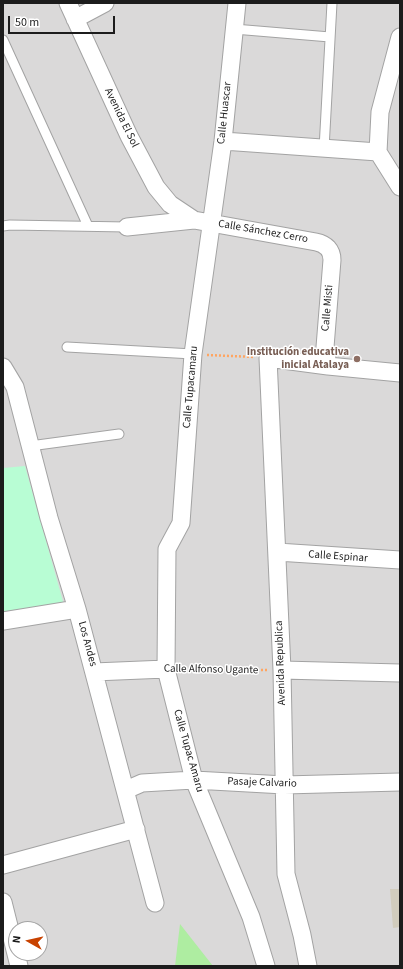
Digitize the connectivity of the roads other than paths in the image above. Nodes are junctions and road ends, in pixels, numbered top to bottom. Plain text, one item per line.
1 (68, 3) edge
2 (105, 3) edge
3 (237, 3) edge
4 (332, 3) edge
5 (75, 19) junction
6 (234, 29) junction
7 (330, 37) junction
8 (400, 37) edge
9 (3, 40) edge
10 (223, 141) junction
11 (324, 148) junction
12 (378, 152) junction
13 (400, 187) edge
14 (202, 221) junction
15 (3, 226) edge
16 (88, 226) junction
17 (127, 227) joint
18 (330, 250) joint
19 (67, 347) dead end
20 (193, 354) junction
21 (3, 366) edge
22 (328, 366) junction
23 (400, 373) edge
24 (9, 387) edge
25 (119, 434) dead end
26 (30, 446) junction
27 (167, 549) joint
28 (277, 552) junction
29 (400, 560) edge
30 (77, 610) junction
31 (3, 621) edge
32 (166, 669) junction
33 (282, 670) junction
34 (94, 672) junction
35 (400, 672) edge
36 (194, 780) junction
37 (400, 782) edge
38 (284, 785) junction
39 (126, 790) junction
40 (136, 829) junction
41 (3, 865) edge
42 (3, 902) edge
43 (155, 903) dead end
44 (19, 966) edge
45 (266, 966) edge
46 (308, 966) edge

1 - 5 street, Avenida El Sol
2 - 5 street
3 - 6 street, Calle Huascar
4 - 7 lane
5 - 14 street, Avenida El Sol
6 - 7 lane
6 - 10 street, Calle Huascar
7 - 11 lane
8 - 12 street
9 - 16 lane
10 - 11 street
10 - 14 street, Calle Huascar
11 - 12 street
12 - 13 street
14 - 17 street
14 - 18 street, Calle Sánchez Cerro
14 - 20 street, Calle Tupacamaru
15 - 16 lane
16 - 17 lane
18 - 22 street, Calle Misti
19 - 20 lane
20 - 27 street, Calle Tupacamaru
21 - 24 street, Los Andes
22 - 23 street
22 - 28 street, Avenida Republica
24 - 26 street, Los Andes
25 - 26 lane
26 - 30 street, Los Andes
27 - 32 street, Calle Tupac Amaru
28 - 29 street, Calle Espinar
28 - 33 street, Avenida Republica
30 - 31 street
30 - 34 street, Los Andes
32 - 34 street, Calle Alfonso Ugante
32 - 36 street, Calle Tupac Amaru
33 - 35 street
33 - 38 street, Avenida Republica
34 - 39 street, Los Andes
36 - 38 street, Pasaje Calvario
36 - 39 street, Pasaje Calvario
36 - 45 street, Calle Tupac Amaru
37 - 38 street, Pasaje Calvario
38 - 46 street, Avenida Republica
39 - 40 street, Los Andes
40 - 41 street
40 - 43 street, Los Andes
42 - 44 street

